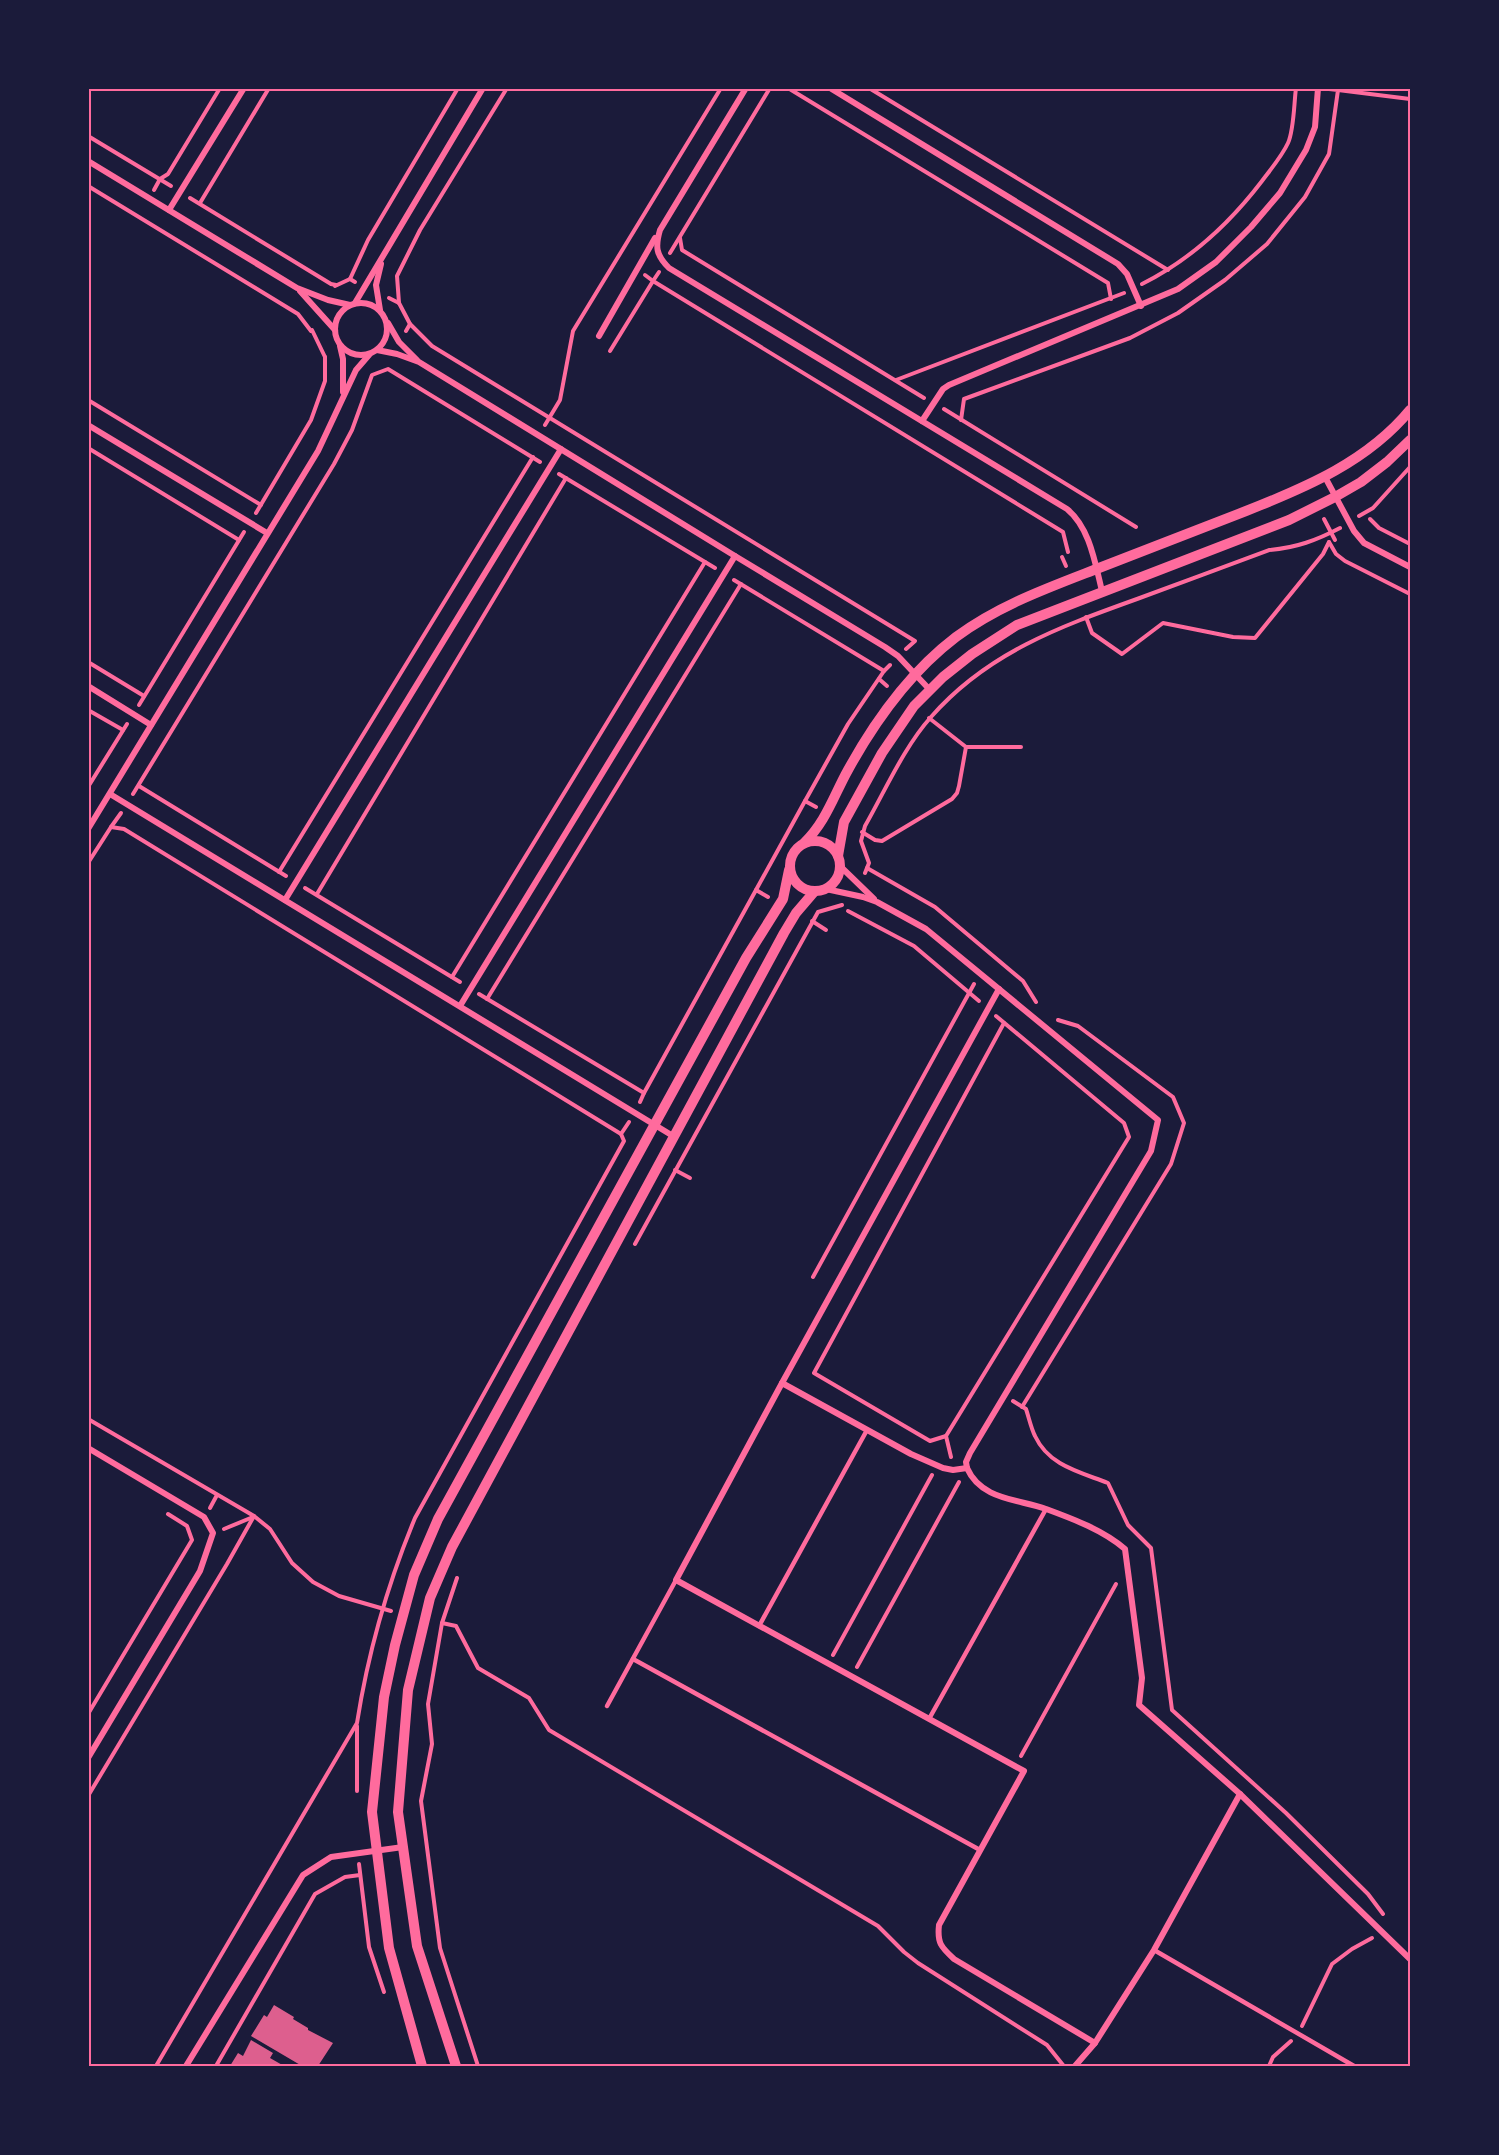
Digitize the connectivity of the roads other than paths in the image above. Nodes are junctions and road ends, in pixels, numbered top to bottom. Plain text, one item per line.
1 (244, 88) edge
2 (483, 88) edge
3 (746, 88) edge
4 (830, 88) edge
5 (1318, 88) edge
6 (88, 161) edge
7 (170, 210) junction
8 (660, 230) junction
9 (382, 258) junction
10 (297, 288) junction
11 (352, 304) junction
12 (1141, 306) junction
13 (381, 311) junction
14 (386, 321) junction
15 (335, 330) junction
16 (598, 336) dead end
17 (340, 346) junction
18 (377, 350) junction
19 (369, 355) junction
20 (419, 362) junction
21 (343, 395) junction
22 (1410, 410) edge
23 (922, 421) junction
24 (88, 425) edge
25 (1410, 440) edge
26 (561, 449) junction
27 (1325, 477) junction
28 (1335, 497) junction
29 (267, 533) junction
30 (735, 556) junction
31 (1410, 567) edge
32 (1096, 569) junction
33 (1102, 591) junction
34 (916, 674) junction
35 (88, 686) edge
36 (930, 690) junction
37 (151, 725) junction
38 (110, 794) junction
39 (88, 828) edge
40 (804, 843) junction
41 (839, 861) junction
42 (789, 870) junction
43 (826, 889) junction
44 (814, 892) junction
45 (285, 900) junction
46 (877, 902) junction
47 (999, 989) junction
48 (459, 1006) junction
49 (654, 1124) junction
50 (673, 1136) junction
51 (782, 1383) junction
52 (867, 1430) junction
53 (88, 1448) edge
54 (967, 1468) junction
55 (1046, 1509) junction
56 (676, 1580) junction
57 (759, 1626) junction
58 (633, 1659) junction
59 (607, 1706) dead end
60 (928, 1719) junction
61 (88, 1758) edge
62 (1240, 1794) junction
63 (403, 1847) junction
64 (980, 1850) junction
65 (377, 1851) junction
66 (1154, 1950) junction
67 (1410, 1959) edge
68 (1095, 2043) junction
69 (186, 2067) edge
70 (422, 2067) edge
71 (456, 2067) edge
72 (1075, 2067) edge
73 (1354, 2067) edge

1 - 7 street
2 - 9 street
3 - 8 street
4 - 12 street
5 - 12 street
6 - 7 street
7 - 10 street
8 - 16 street
8 - 23 street
9 - 11 street
9 - 13 street
10 - 11 street
10 - 15 street
11 - 13 street
11 - 15 street
12 - 23 street
13 - 14 street
14 - 18 street
14 - 20 street
15 - 17 street
17 - 19 street
17 - 21 street
18 - 19 street
18 - 20 street
19 - 21 street
20 - 26 street
21 - 29 street
22 - 27 street
23 - 32 street
24 - 29 street
25 - 28 street
26 - 30 street
26 - 45 street
27 - 28 street
27 - 32 street
28 - 31 street
28 - 33 street
29 - 37 street
30 - 34 street
30 - 48 street
32 - 33 street
32 - 34 street
33 - 36 street
34 - 36 street
34 - 40 street
35 - 37 street
36 - 41 street
37 - 38 street
38 - 39 street
38 - 45 street
40 - 41 street
40 - 42 street
41 - 43 street
41 - 46 street
42 - 44 street
42 - 49 street
43 - 44 street
43 - 46 street
44 - 50 street
45 - 48 street
46 - 47 street
47 - 51 street
47 - 54 street
48 - 49 street
49 - 50 street
49 - 65 street
50 - 63 street
51 - 52 street
51 - 56 street
52 - 54 street
52 - 57 lane
53 - 61 street
54 - 55 street
55 - 60 lane
55 - 62 street
56 - 57 street
56 - 58 lane
57 - 60 street
58 - 59 lane
58 - 64 lane
60 - 64 street
62 - 66 street
62 - 67 street
63 - 65 street
63 - 71 street
64 - 68 street
65 - 69 street
65 - 70 street
66 - 68 street
66 - 73 lane
68 - 72 street

